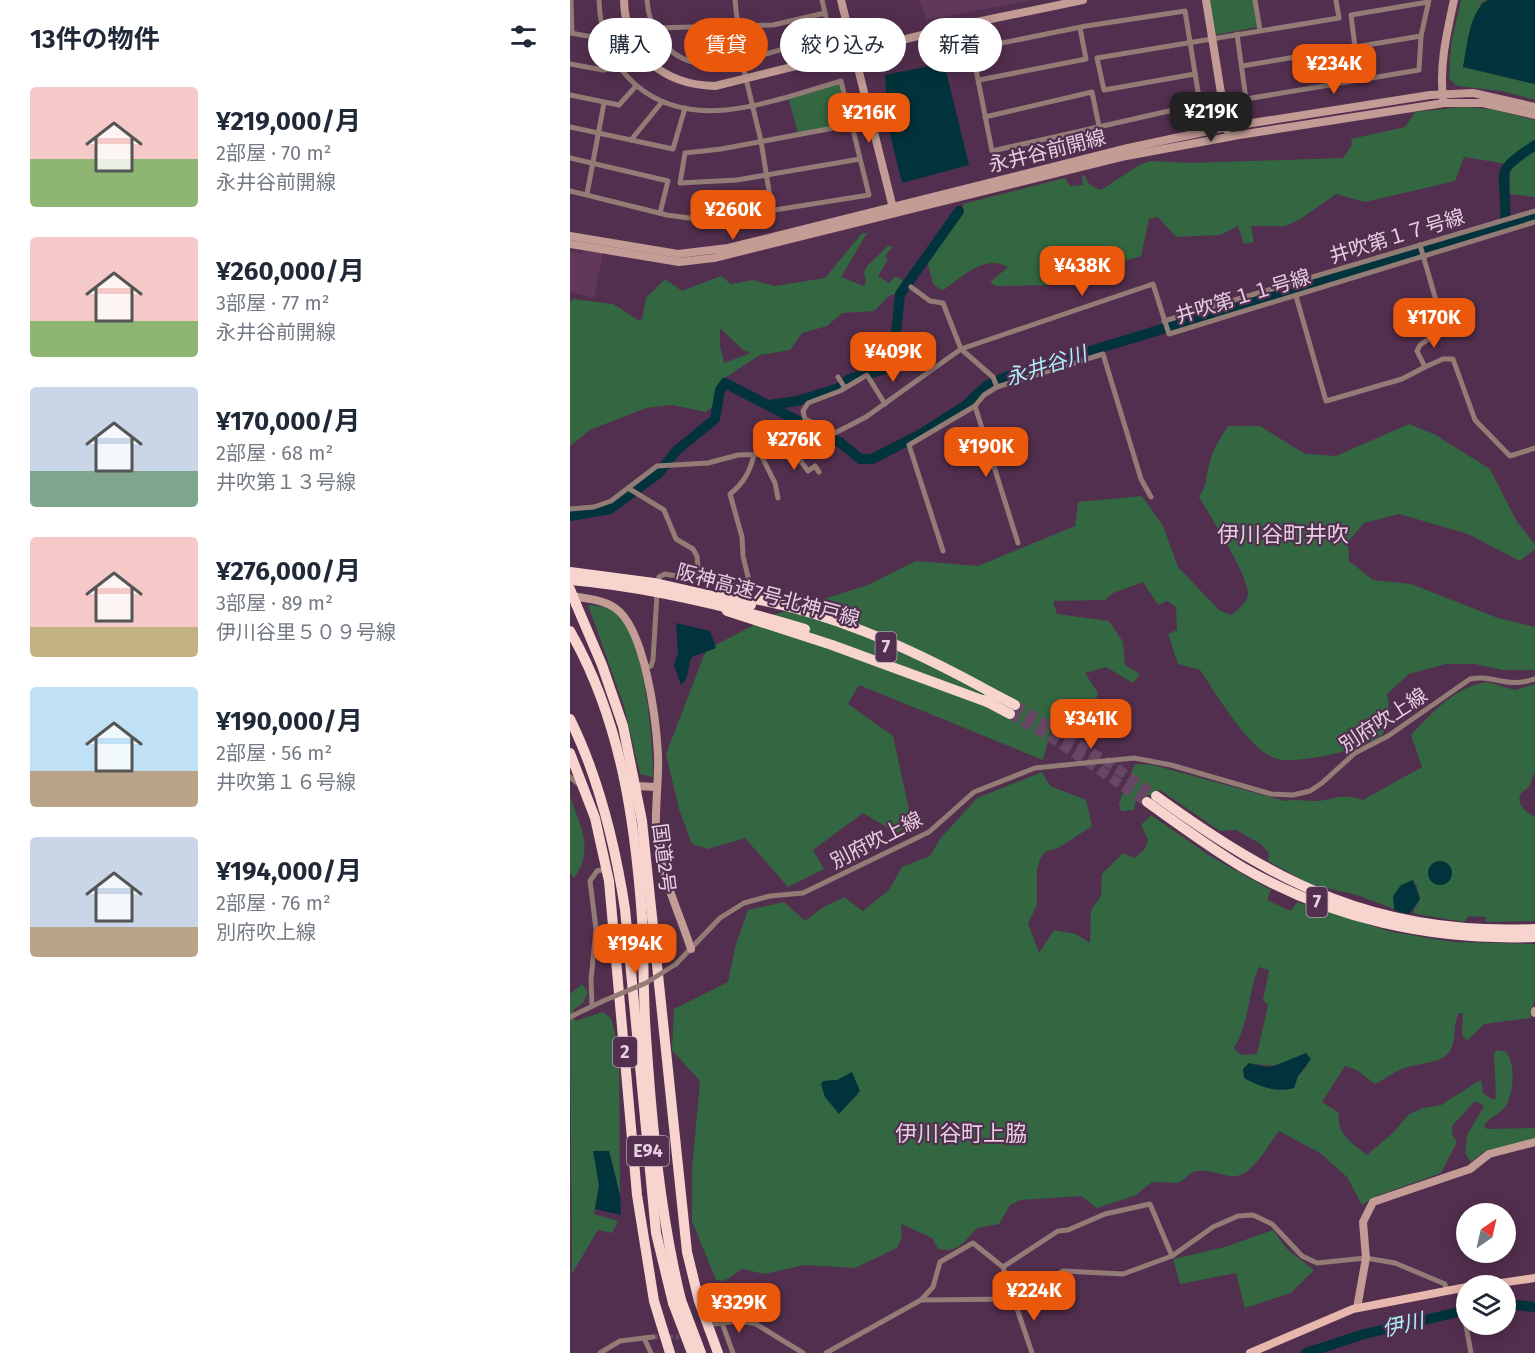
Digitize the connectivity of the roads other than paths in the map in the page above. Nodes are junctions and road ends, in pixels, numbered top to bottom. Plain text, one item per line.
1 (571, 0) edge
2 (599, 0) edge
3 (624, 0) edge
4 (647, 0) edge
5 (735, 0) edge
6 (822, 0) edge
7 (841, 0) edge
8 (1083, 0) edge
9 (1206, 0) edge
10 (1255, 0) edge
11 (1336, 0) edge
12 (1454, 0) edge
13 (1429, 1) edge
14 (825, 13) junction
15 (601, 18) edge
16 (651, 18) edge
17 (736, 18) edge
18 (846, 18) edge
19 (996, 18) edge
20 (768, 25) edge
21 (1080, 28) junction
22 (1260, 30) junction
23 (571, 33) edge
24 (1237, 34) junction
25 (588, 36) edge
26 (1421, 36) junction
27 (1212, 38) junction
28 (1190, 42) junction
29 (1002, 44) edge
30 (768, 51) edge
31 (570, 64) edge
32 (1242, 66) junction
33 (588, 67) edge
34 (780, 71) edge
35 (622, 72) edge
36 (744, 72) edge
37 (859, 72) edge
38 (977, 72) edge
39 (1195, 74) junction
40 (746, 80) junction
41 (979, 80) junction
42 (1350, 81) junction
43 (636, 86) junction
44 (570, 95) edge
45 (1443, 99) junction
46 (662, 102) junction
47 (604, 103) junction
48 (753, 104) junction
49 (1535, 107) edge
50 (684, 108) junction
51 (1535, 115) edge
52 (985, 117) junction
53 (871, 121) junction
54 (852, 124) junction
55 (1100, 126) junction
56 (570, 127) edge
57 (1227, 127) junction
58 (598, 133) junction
59 (1228, 137) junction
60 (631, 140) junction
61 (761, 141) junction
62 (570, 159) edge
63 (860, 159) junction
64 (592, 163) junction
65 (767, 176) junction
66 (570, 190) edge
67 (587, 194) junction
68 (892, 206) junction
69 (772, 210) junction
70 (1535, 211) edge
71 (660, 213) junction
72 (895, 214) junction
73 (1535, 222) edge
74 (570, 236) edge
75 (570, 244) edge
76 (1420, 245) junction
77 (1423, 258) junction
78 (911, 287) dead end
79 (1296, 296) junction
80 (1165, 323) junction
81 (961, 349) junction
82 (1425, 367) junction
83 (997, 386) junction
84 (885, 404) junction
85 (975, 406) junction
86 (819, 426) junction
87 (789, 445) junction
88 (1535, 448) edge
89 (758, 455) junction
90 (819, 472) dead end
91 (631, 490) junction
92 (1151, 497) dead end
93 (777, 498) dead end
94 (570, 510) edge
95 (1018, 543) dead end
96 (943, 551) dead end
97 (570, 575) edge
98 (699, 580) junction
99 (658, 586) dead end
100 (570, 590) edge
101 (657, 594) dead end
102 (573, 600) edge
103 (570, 631) edge
104 (645, 667) junction
105 (1535, 679) edge
106 (992, 699) junction
107 (1012, 709) tunnel mouth
108 (570, 719) edge
109 (570, 753) edge
110 (570, 777) edge
111 (636, 786) junction
112 (656, 787) junction
113 (584, 789) junction
114 (1151, 799) tunnel mouth
115 (606, 869) junction
116 (1535, 929) edge
117 (1511, 934) junction
118 (1535, 937) edge
119 (691, 949) junction
120 (592, 1005) junction
121 (570, 1017) edge
122 (1535, 1142) edge
123 (1172, 1256) junction
124 (1366, 1258) junction
125 (1003, 1268) junction
126 (1535, 1278) edge
127 (1516, 1281) edge
128 (1446, 1291) junction
129 (1456, 1291) edge
130 (1014, 1299) junction
131 (921, 1300) junction
132 (677, 1301) junction
133 (1358, 1308) junction
134 (723, 1323) junction
135 (715, 1324) dead end
136 (695, 1331) dead end
137 (1468, 1335) edge
138 (653, 1337) tunnel mouth
139 (679, 1337) tunnel mouth
140 (644, 1338) junction
141 (791, 1351) edge
142 (600, 1353) edge
143 (651, 1353) edge
144 (670, 1353) edge
145 (692, 1353) edge
146 (701, 1353) edge
147 (718, 1353) edge
148 (733, 1353) edge
149 (802, 1353) edge
150 (826, 1353) edge
151 (1032, 1353) edge
152 (1250, 1353) edge
153 (1471, 1353) edge

1 - 23 street
2 - 15 street
3 - 40 street
4 - 16 street
5 - 17 street
6 - 14 street
7 - 18 street
8 - 19 street
9 - 27 street
10 - 22 street
11 - 22 street
12 - 45 street
13 - 26 street
13 - 26 street
14 - 20 street
14 - 30 street
21 - 28 street
21 - 29 street
21 - 41 street
22 - 24 street
23 - 25 street
24 - 27 street
24 - 32 street
26 - 42 street
27 - 28 street
27 - 57 street
28 - 39 street
28 - 39 street
31 - 33 street
32 - 42 street
32 - 42 street
34 - 40 street
35 - 43 street
36 - 40 street
37 - 53 street
38 - 41 street
39 - 55 street
40 - 48 street
41 - 52 street
43 - 46 street
43 - 47 street
44 - 47 street
45 - 49 street, 永井谷前開線
45 - 51 street, 永井谷前開線
45 - 57 street, 永井谷前開線
45 - 59 street, 永井谷前開線
46 - 50 street
46 - 60 street
47 - 58 street
48 - 50 street
48 - 54 street
48 - 61 street
50 - 60 street
52 - 55 street
52 - 55 street
53 - 54 street
53 - 68 street
54 - 61 street
54 - 63 street
56 - 58 street
57 - 59 street
57 - 68 street, 永井谷前開線
58 - 60 street
58 - 64 street
59 - 72 street, 永井谷前開線
61 - 65 street
61 - 65 street
62 - 64 street
63 - 65 street
63 - 69 street
64 - 67 street
64 - 71 street
65 - 69 street
66 - 67 street
67 - 71 street
68 - 72 street
68 - 74 street, 永井谷前開線
69 - 71 street
70 - 76 street, 井吹第１７号線
72 - 75 street, 永井谷前開線
73 - 77 street, 井吹第１１号線
76 - 77 street
76 - 80 street, 井吹第１７号線
77 - 79 street, 井吹第１１号線
77 - 82 street
78 - 81 street
79 - 80 street, 井吹第１１号線
79 - 82 street
80 - 81 street, 井吹第１１号線
81 - 83 street
81 - 84 street
82 - 88 street
83 - 85 street
83 - 92 street
84 - 86 street
84 - 86 street
85 - 95 street
85 - 96 street
86 - 87 street
87 - 89 street
87 - 90 street
89 - 91 street
89 - 93 street
89 - 98 street
91 - 94 street
91 - 98 street
97 - 106 highway
97 - 106 highway, 阪神高速7号北神戸線 / 7, bridge
97 - 106 highway, 阪神高速7号北神戸線 / 7, bridge
97 - 106 highway
98 - 99 street
100 - 102 highway, 国道2号 / 2, bridge
101 - 104 street
102 - 104 street
102 - 111 highway, 国道2号 / 2
103 - 132 highway, E94
104 - 112 street
105 - 119 street, 別府吹上線
106 - 107 highway, 阪神高速7号北神戸線 / 7
108 - 132 highway, E94
109 - 113 highway, 2
110 - 113 street
111 - 112 street
111 - 147 highway, 国道2号 / 2
112 - 119 street
113 - 115 highway, 2
114 - 117 highway, 7
115 - 120 street
115 - 144 highway, 2
116 - 117 highway, 7
117 - 118 highway, 7
119 - 120 street, 別府吹上線, bridge
120 - 121 street, 別府吹上線
122 - 124 street
123 - 124 street
123 - 125 street
123 - 130 street
124 - 128 street
124 - 133 street
125 - 130 street
125 - 131 street
126 - 127 main road
128 - 129 main road
128 - 133 main road
130 - 131 street
130 - 151 street
131 - 150 street
132 - 145 highway, E94, bridge
132 - 146 highway, E94, bridge
133 - 152 main road
134 - 135 street
134 - 141 street
134 - 148 street
136 - 139 street
137 - 153 street
138 - 140 street
140 - 142 street
140 - 143 street
141 - 149 street

